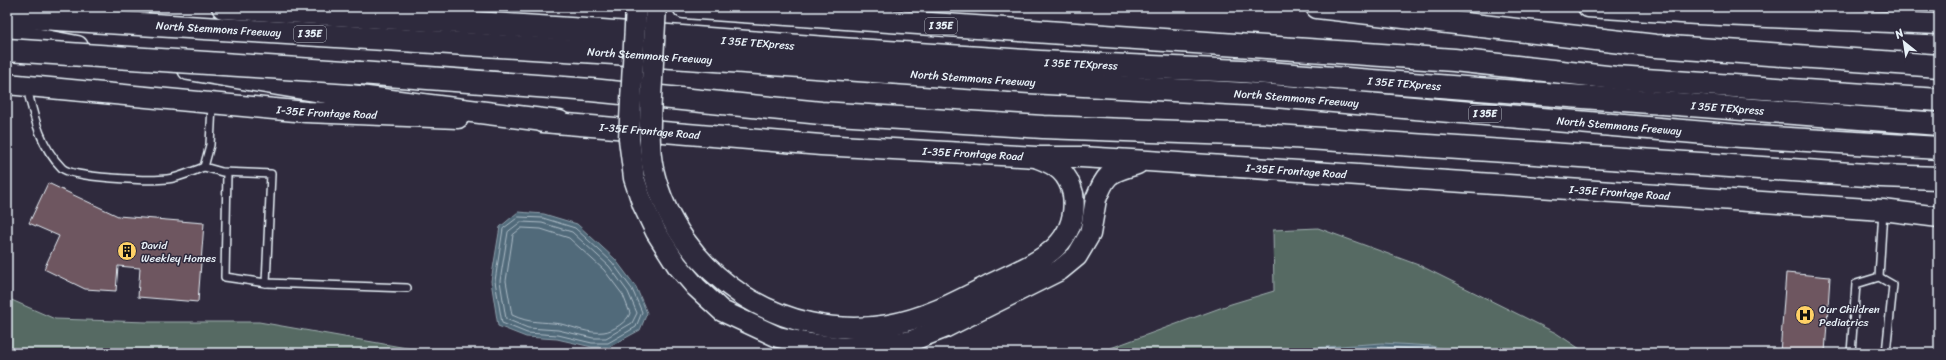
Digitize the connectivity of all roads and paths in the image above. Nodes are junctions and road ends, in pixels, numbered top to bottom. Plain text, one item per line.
1 (223, 7) edge
2 (636, 7) edge
3 (656, 7) edge
4 (684, 7) edge
5 (1318, 7) edge
6 (1588, 7) edge
7 (1697, 10) edge
8 (7, 16) edge
9 (1939, 24) edge
10 (7, 34) edge
11 (7, 50) edge
12 (837, 59) junction
13 (1939, 66) edge
14 (7, 84) edge
15 (27, 86) junction
16 (1939, 100) edge
17 (212, 103) junction
18 (559, 122) junction
19 (1939, 124) edge
20 (1939, 148) edge
21 (1036, 157) junction
22 (1148, 160) junction
23 (204, 167) junction
24 (226, 173) junction
25 (1881, 176) junction
26 (1939, 178) edge
27 (1939, 185) edge
28 (1883, 210) junction
29 (1939, 217) edge
30 (1879, 277) junction
31 (266, 283) junction
32 (407, 288) dead end
33 (1851, 353) edge
34 (1886, 353) edge

1 - 12 highway, I 35E TEXpress
2 - 22 main road, bridge
3 - 21 main road, bridge
4 - 16 highway, I 35E
5 - 13 highway
6 - 7 main road
7 - 9 main road
8 - 12 highway, North Stemmons Freeway / I 35E
10 - 18 highway
11 - 25 highway, bridge
12 - 19 highway, I 35E TEXpress
12 - 20 highway, North Stemmons Freeway / I 35E
14 - 15 main road, I-35E Frontage Road
15 - 17 main road, I-35E Frontage Road
15 - 23 lane
17 - 18 main road, I-35E Frontage Road
17 - 23 lane
18 - 21 main road, I-35E Frontage Road
21 - 22 main road, I-35E Frontage Road
22 - 28 main road, I-35E Frontage Road
23 - 24 lane
24 - 31 lane
24 - 31 lane
25 - 26 highway
25 - 27 highway
28 - 29 main road, I-35E Frontage Road
28 - 30 lane
30 - 33 lane
30 - 34 lane
31 - 32 lane

